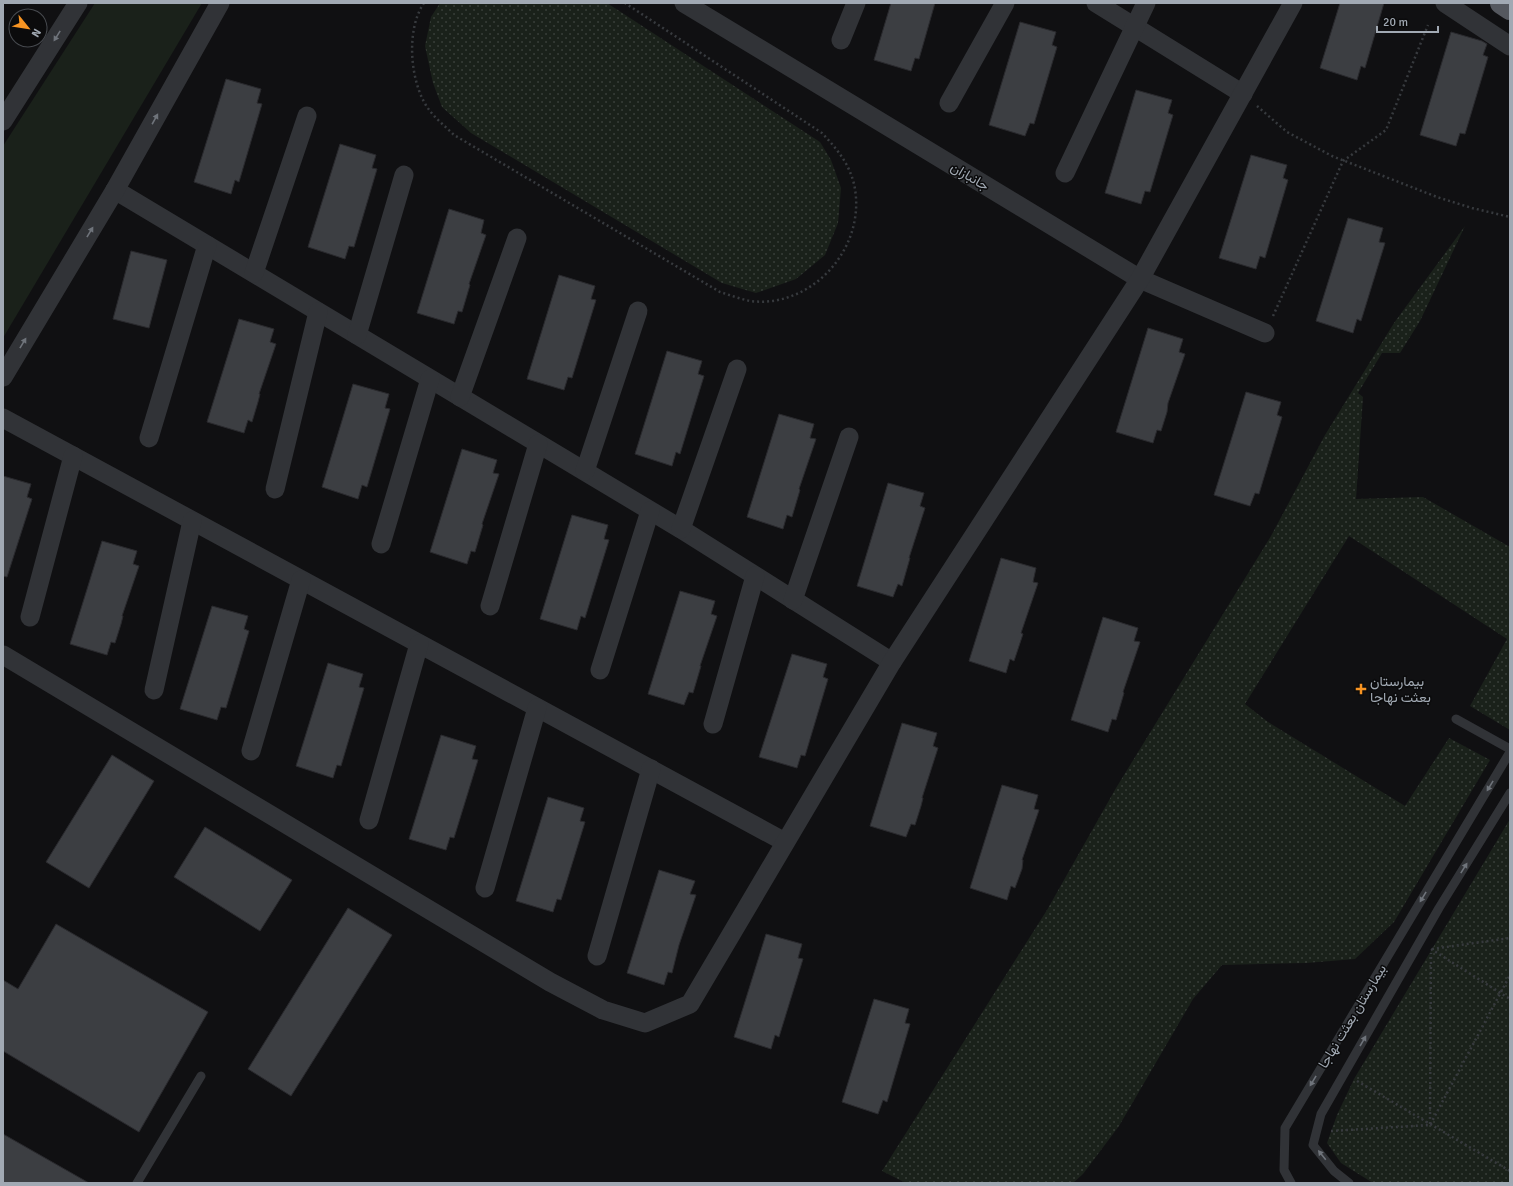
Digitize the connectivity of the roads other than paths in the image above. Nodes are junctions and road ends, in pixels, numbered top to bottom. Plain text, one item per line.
1 (78, 3) edge
2 (220, 3) edge
3 (684, 3) edge
4 (856, 3) edge
5 (1005, 3) edge
6 (1096, 3) edge
7 (1146, 3) edge
8 (1293, 3) edge
9 (1445, 3) edge
10 (1501, 3) edge
11 (1510, 9) edge
12 (1135, 27) junction
13 (841, 40) dead end
14 (1510, 46) edge
15 (1243, 94) junction
16 (949, 103) dead end
17 (307, 116) dead end
18 (3, 121) edge
19 (1065, 173) dead end
20 (404, 175) dead end
21 (115, 190) junction
22 (516, 238) dead end
23 (206, 245) junction
24 (254, 273) junction
25 (1140, 279) junction
26 (638, 311) dead end
27 (318, 312) junction
28 (1265, 333) road end
29 (357, 335) junction
30 (737, 369) dead end
31 (3, 377) edge
32 (430, 379) junction
33 (460, 397) junction
34 (3, 418) edge
35 (849, 437) dead end
36 (149, 438) dead end
37 (538, 444) junction
38 (74, 456) junction
39 (585, 471) junction
40 (275, 489) dead end
41 (650, 511) junction
42 (192, 521) junction
43 (681, 529) junction
44 (381, 544) dead end
45 (756, 576) junction
46 (301, 580) junction
47 (793, 600) junction
48 (490, 606) dead end
49 (30, 617) dead end
50 (419, 644) junction
51 (3, 655) edge
52 (892, 662) junction
53 (600, 670) dead end
54 (154, 690) dead end
55 (538, 708) junction
56 (1456, 719) dead end
57 (713, 724) dead end
58 (1510, 749) edge
59 (251, 751) dead end
60 (1510, 752) edge
61 (651, 769) junction
62 (1510, 793) edge
63 (368, 820) dead end
64 (784, 842) junction
65 (485, 888) dead end
66 (597, 956) dead end
67 (201, 1076) dead end
68 (137, 1183) edge
69 (1291, 1183) edge
70 (1349, 1183) edge

1 -> 18 street
21 -> 2 street
3 - 25 street, جانبازان
4 - 13 street
5 - 16 street
6 - 12 street
7 - 12 street
8 - 15 street
9 - 14 street
10 - 11 highway
12 - 15 street
12 - 19 street
15 - 25 street
17 - 24 street
20 - 29 street
21 - 23 street
31 -> 21 street
22 - 33 street
23 - 24 street
23 - 36 street
24 - 27 street
25 - 28 street, جانبازان
25 - 52 street
26 - 39 street
27 - 29 street
27 - 40 street
29 - 32 street
30 - 43 street
32 - 33 street
32 - 44 street
33 - 37 street
34 - 38 street
35 - 47 street
37 - 39 street
37 - 48 street
38 - 42 street
38 - 49 street
39 - 41 street
41 - 43 street
41 - 53 street
42 - 46 street
42 - 54 street
43 - 45 street
45 - 47 street
45 - 57 street
46 - 50 street
46 - 59 street
47 - 52 street
50 - 55 street
50 - 63 street
51 - 64 street
52 - 64 street
55 - 61 street
55 - 65 street
56 - 58 lane
60 -> 69 lane, بیمارستان بعثت نهاجا
61 - 64 street
61 - 66 street
70 -> 62 lane, بیمارستان بعثت نهاجا
67 - 68 lane

